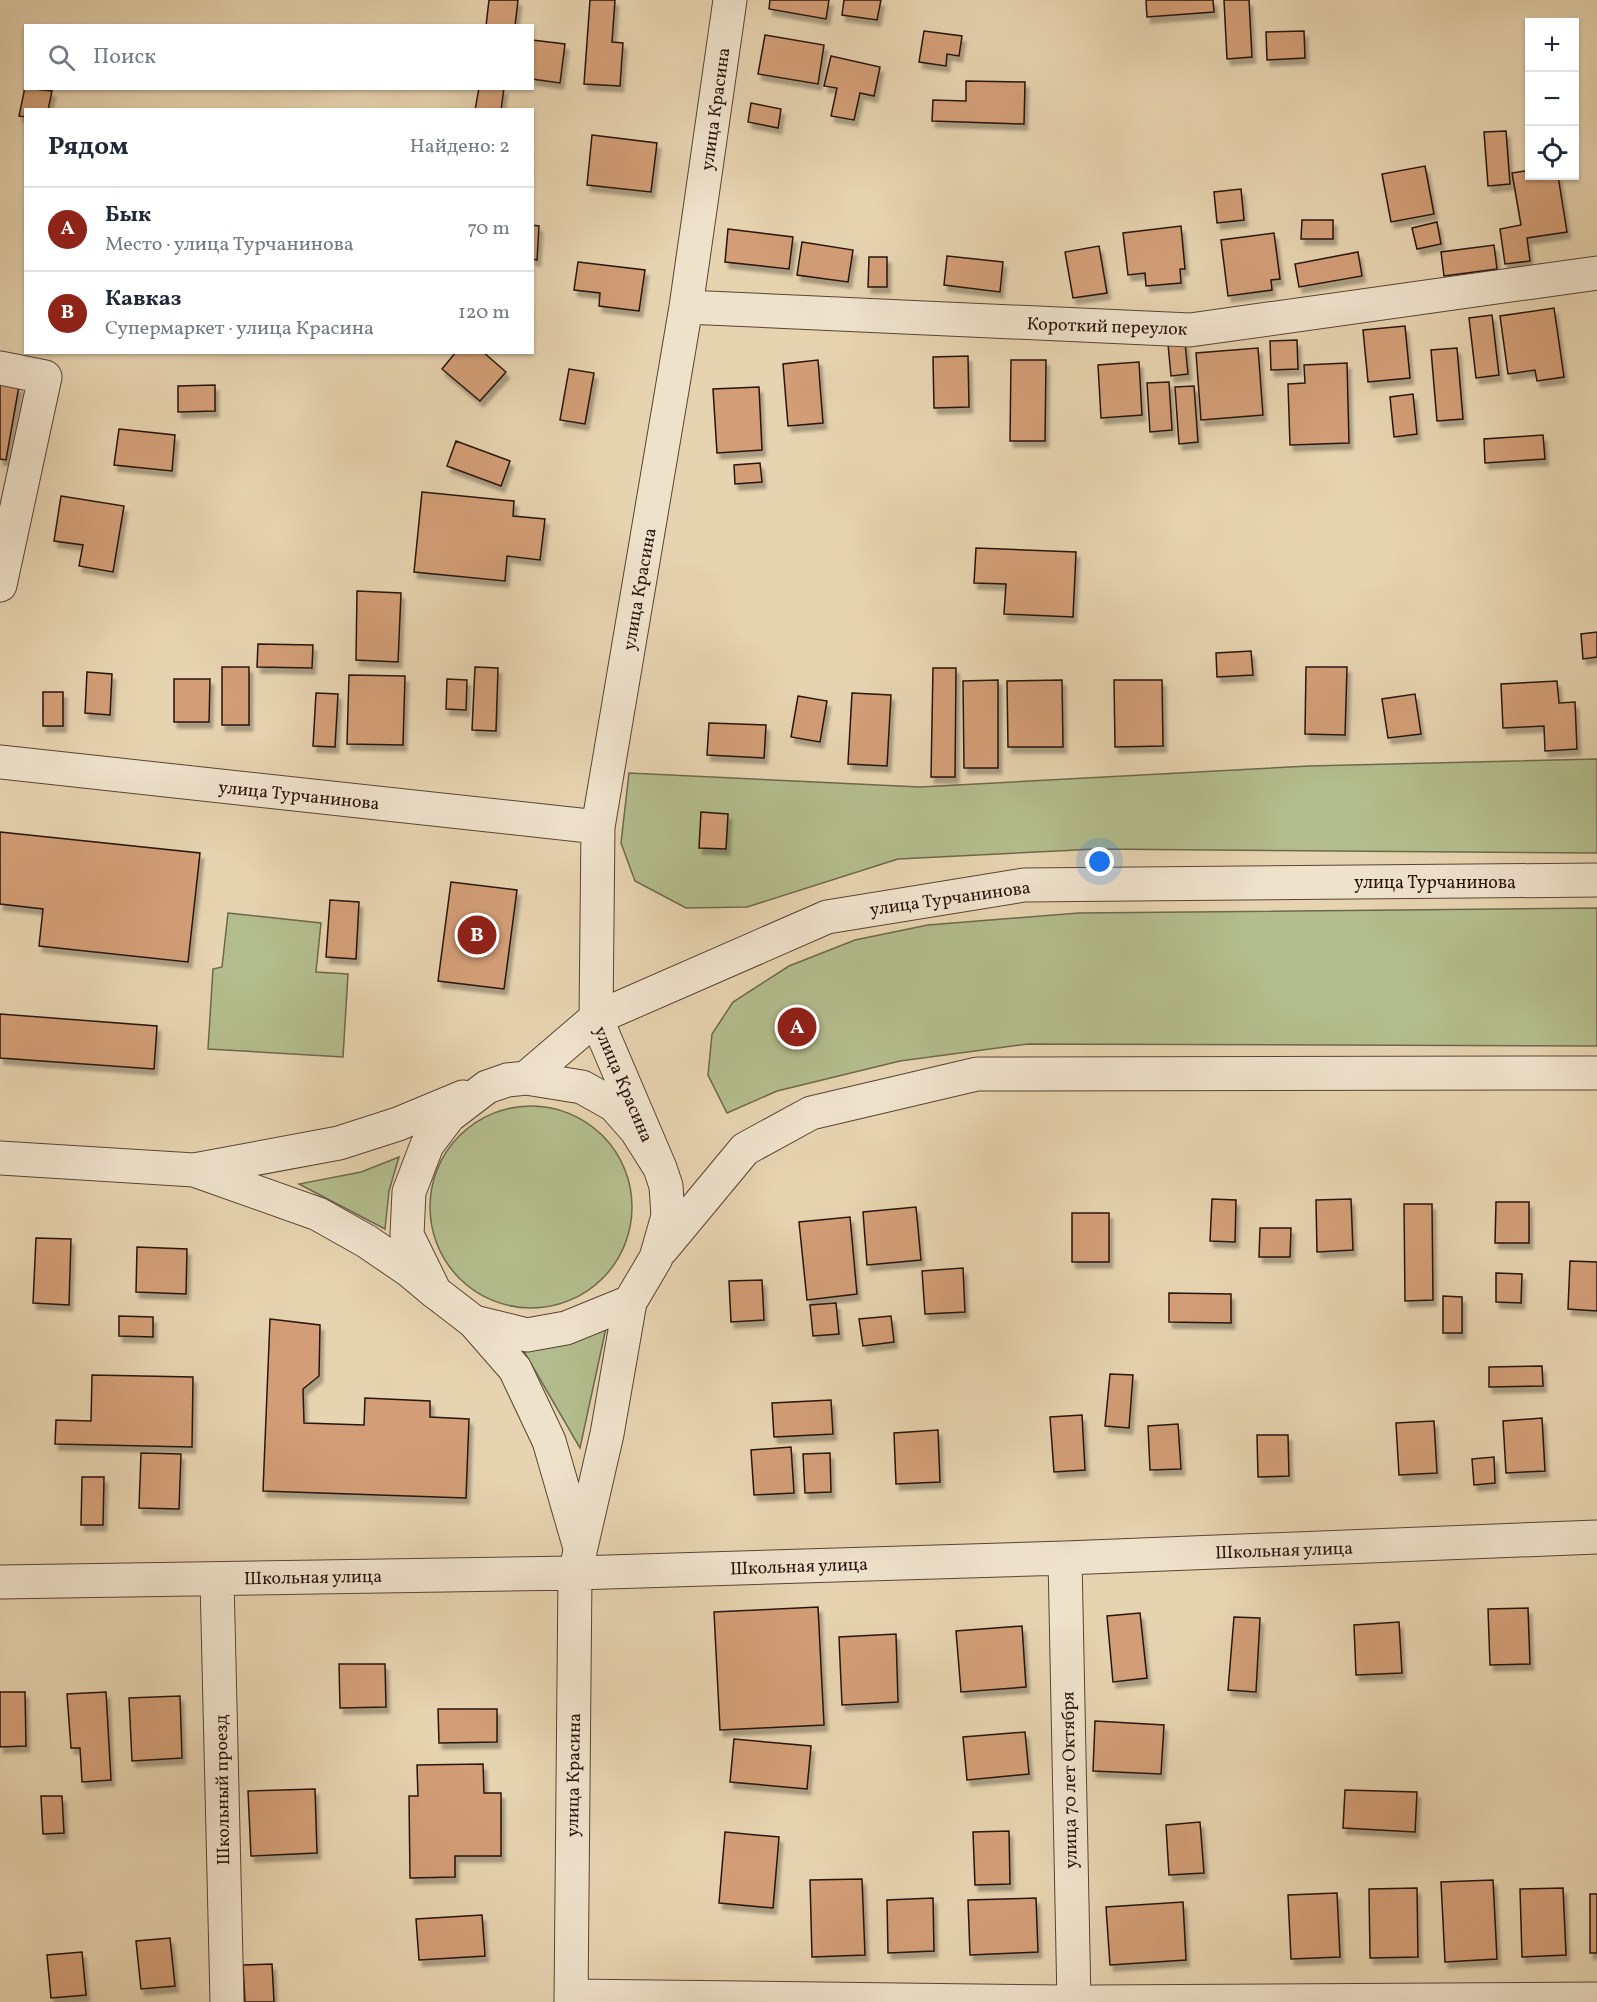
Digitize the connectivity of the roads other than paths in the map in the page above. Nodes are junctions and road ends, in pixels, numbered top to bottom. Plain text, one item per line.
1 (730, 0) edge
2 (1597, 273) edge
3 (686, 307) junction
4 (0, 368) edge
5 (0, 585) edge
6 (0, 762) edge
7 (598, 827) junction
8 (1597, 880) edge
9 (596, 1018) junction
10 (1597, 1073) edge
11 (526, 1078) junction
12 (487, 1087) junction
13 (0, 1158) edge
14 (660, 1168) junction
15 (194, 1170) junction
16 (656, 1258) junction
17 (435, 1292) junction
18 (630, 1302) junction
19 (474, 1322) junction
20 (1597, 1537) edge
21 (1065, 1558) junction
22 (578, 1561) junction
23 (217, 1579) junction
24 (0, 1582) edge
25 (571, 1999) edge
26 (1597, 1999) edge
27 (227, 2002) edge
28 (1064, 2002) edge
29 (1074, 2002) edge
30 (1093, 2002) edge

1 - 3 street, улица Красина
2 - 3 street, Короткий переулок
3 - 7 street, улица Красина
4 - 5 street
6 - 7 street, улица Турчанинова
7 - 9 street, улица Красина
8 - 9 street, улица Турчанинова
9 - 11 street, улица Турчанинова
9 - 14 street, улица Красина
10 - 16 street
11 - 12 street
11 - 14 street
12 - 15 street
12 - 17 street
13 - 15 street
14 - 16 street
15 - 17 street
16 - 18 street
17 - 19 street
18 - 19 street
18 - 22 street, улица Красина
19 - 22 street, улица Красина
20 - 21 street, Школьная улица
21 - 22 street, Школьная улица
21 - 29 street, улица 70 лет Октября
22 - 23 street, Школьная улица
22 - 25 street, улица Красина
23 - 24 street, Школьная улица
23 - 27 street, Школьный проезд
25 - 28 street
26 - 30 street

